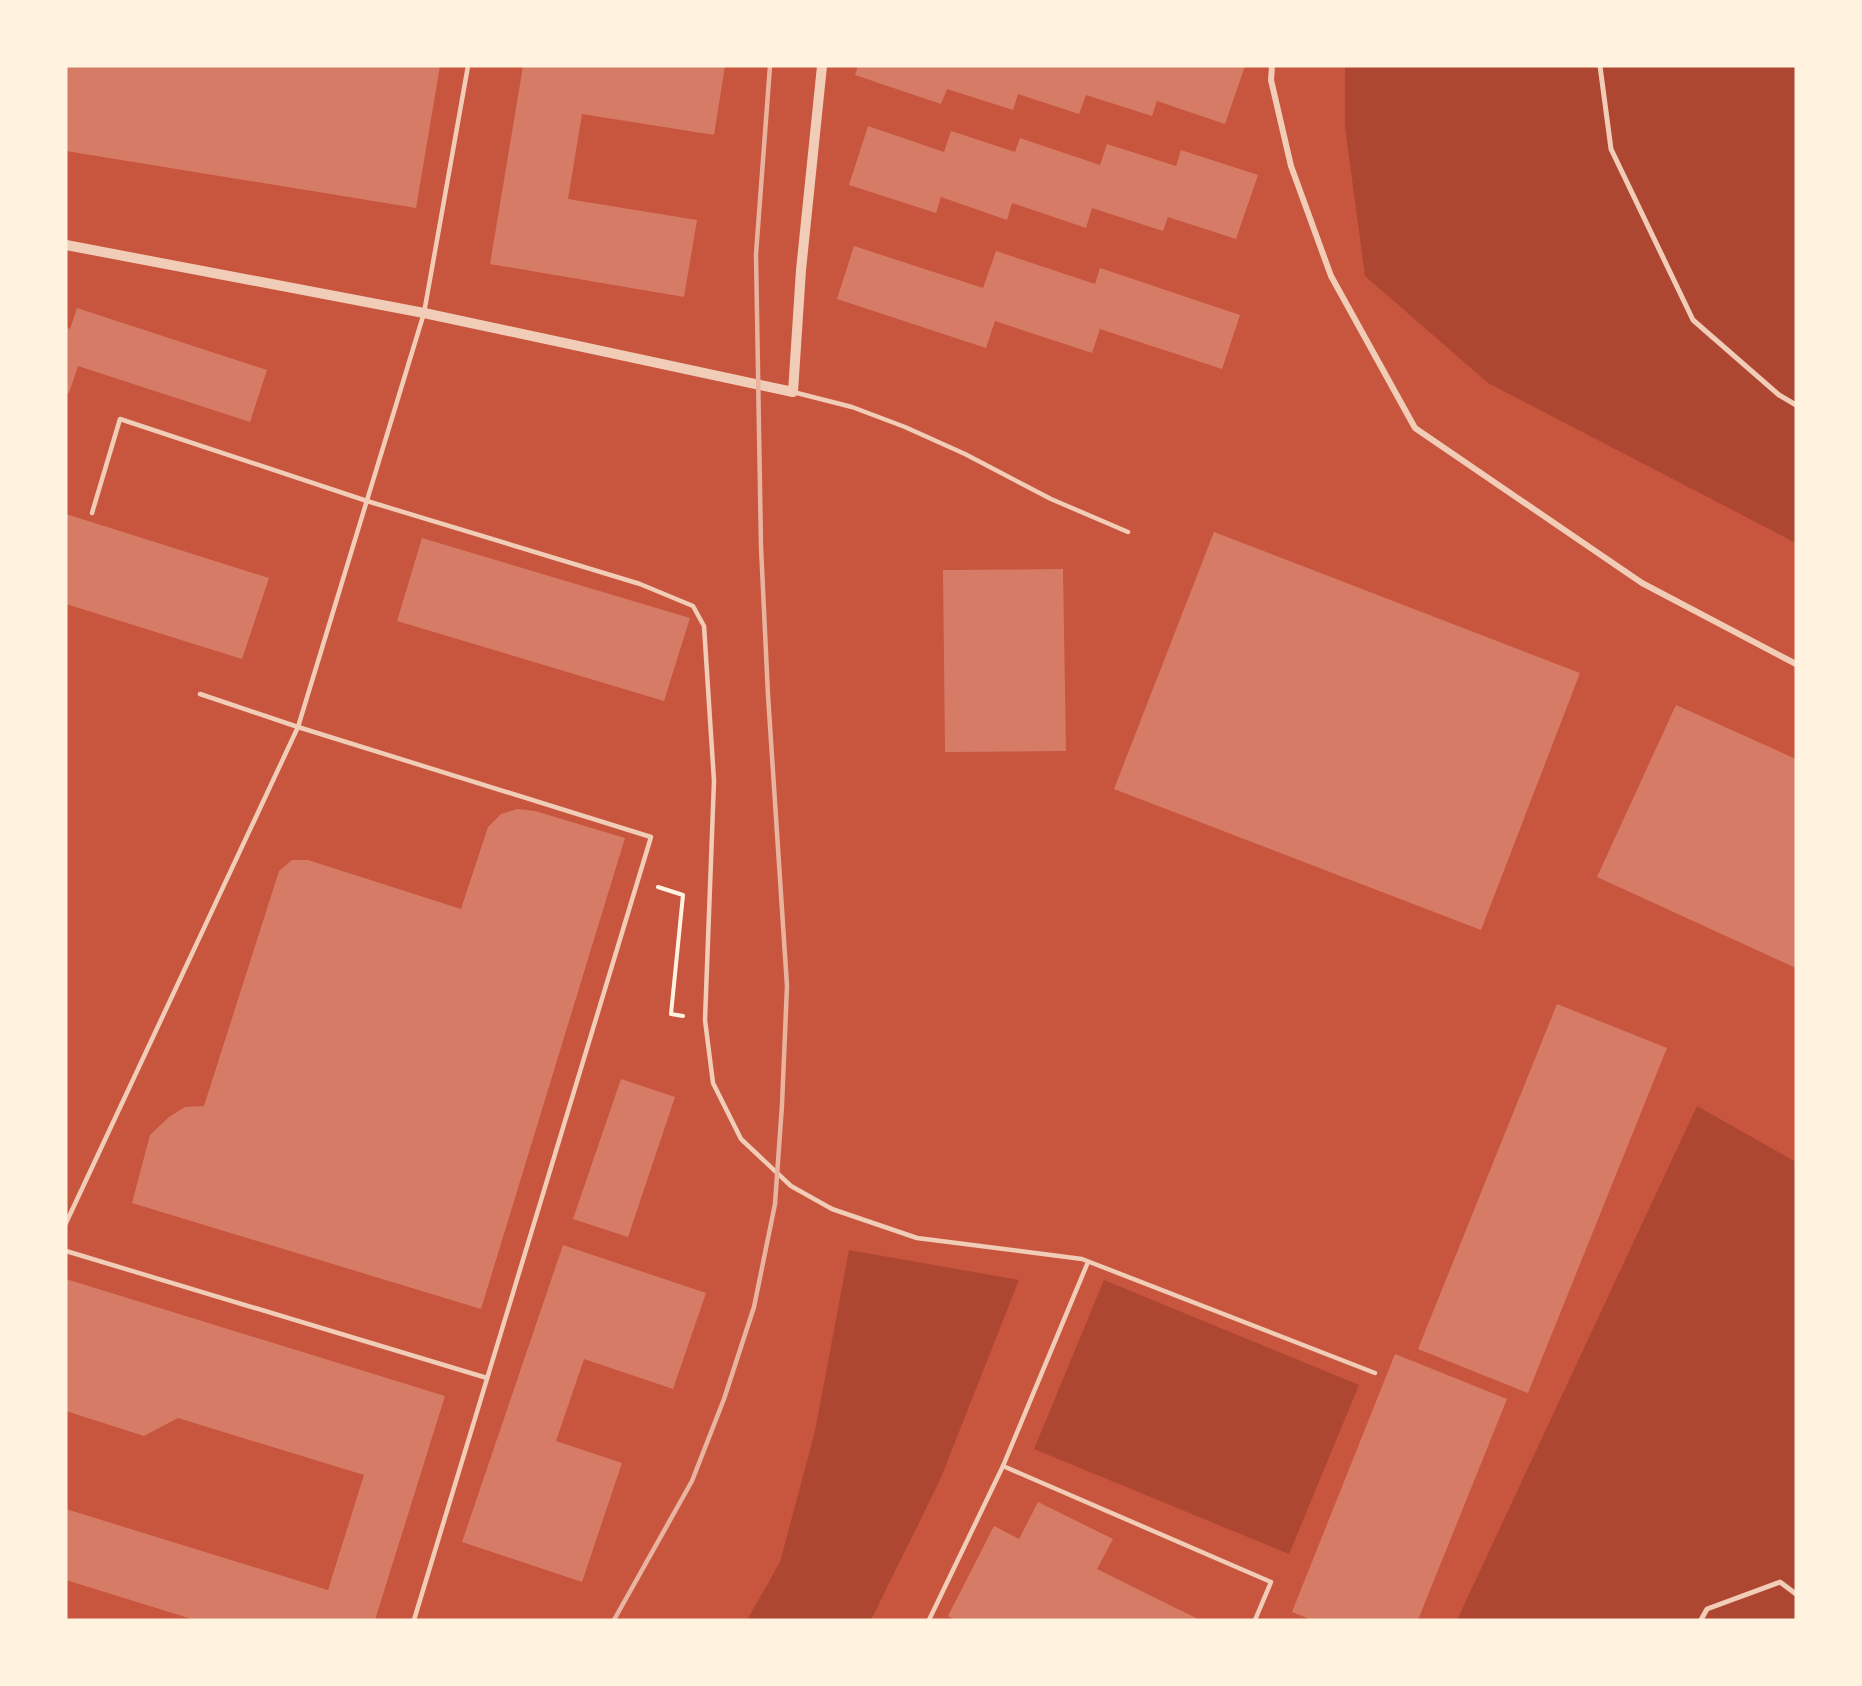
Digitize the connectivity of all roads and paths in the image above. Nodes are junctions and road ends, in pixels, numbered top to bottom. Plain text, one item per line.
1 (468, 66) edge
2 (822, 66) edge
3 (1272, 66) edge
4 (1600, 66) edge
5 (66, 246) edge
6 (424, 314) junction
7 (793, 392) junction
8 (1796, 405) edge
9 (367, 501) junction
10 (92, 513) dead end
11 (1128, 532) dead end
12 (1796, 664) edge
13 (200, 694) dead end
14 (298, 728) junction
15 (683, 895) dead end
16 (671, 1014) dead end
17 (66, 1223) edge
18 (66, 1251) edge
19 (1088, 1262) junction
20 (1375, 1373) dead end
21 (487, 1378) junction
22 (1003, 1466) junction
23 (1796, 1594) edge
24 (414, 1620) edge
25 (929, 1620) edge
26 (1255, 1620) edge
27 (1701, 1620) edge

1 - 6 lane
2 - 7 street
3 - 12 street
4 - 8 street
5 - 6 street
6 - 7 street
6 - 9 lane
7 - 11 lane
9 - 10 lane
9 - 14 lane
9 - 19 lane
13 - 14 lane
14 - 17 lane
14 - 21 lane
15 - 16 path
18 - 21 lane
19 - 20 lane
19 - 22 lane
21 - 24 lane
22 - 25 lane
22 - 26 lane
23 - 27 street

